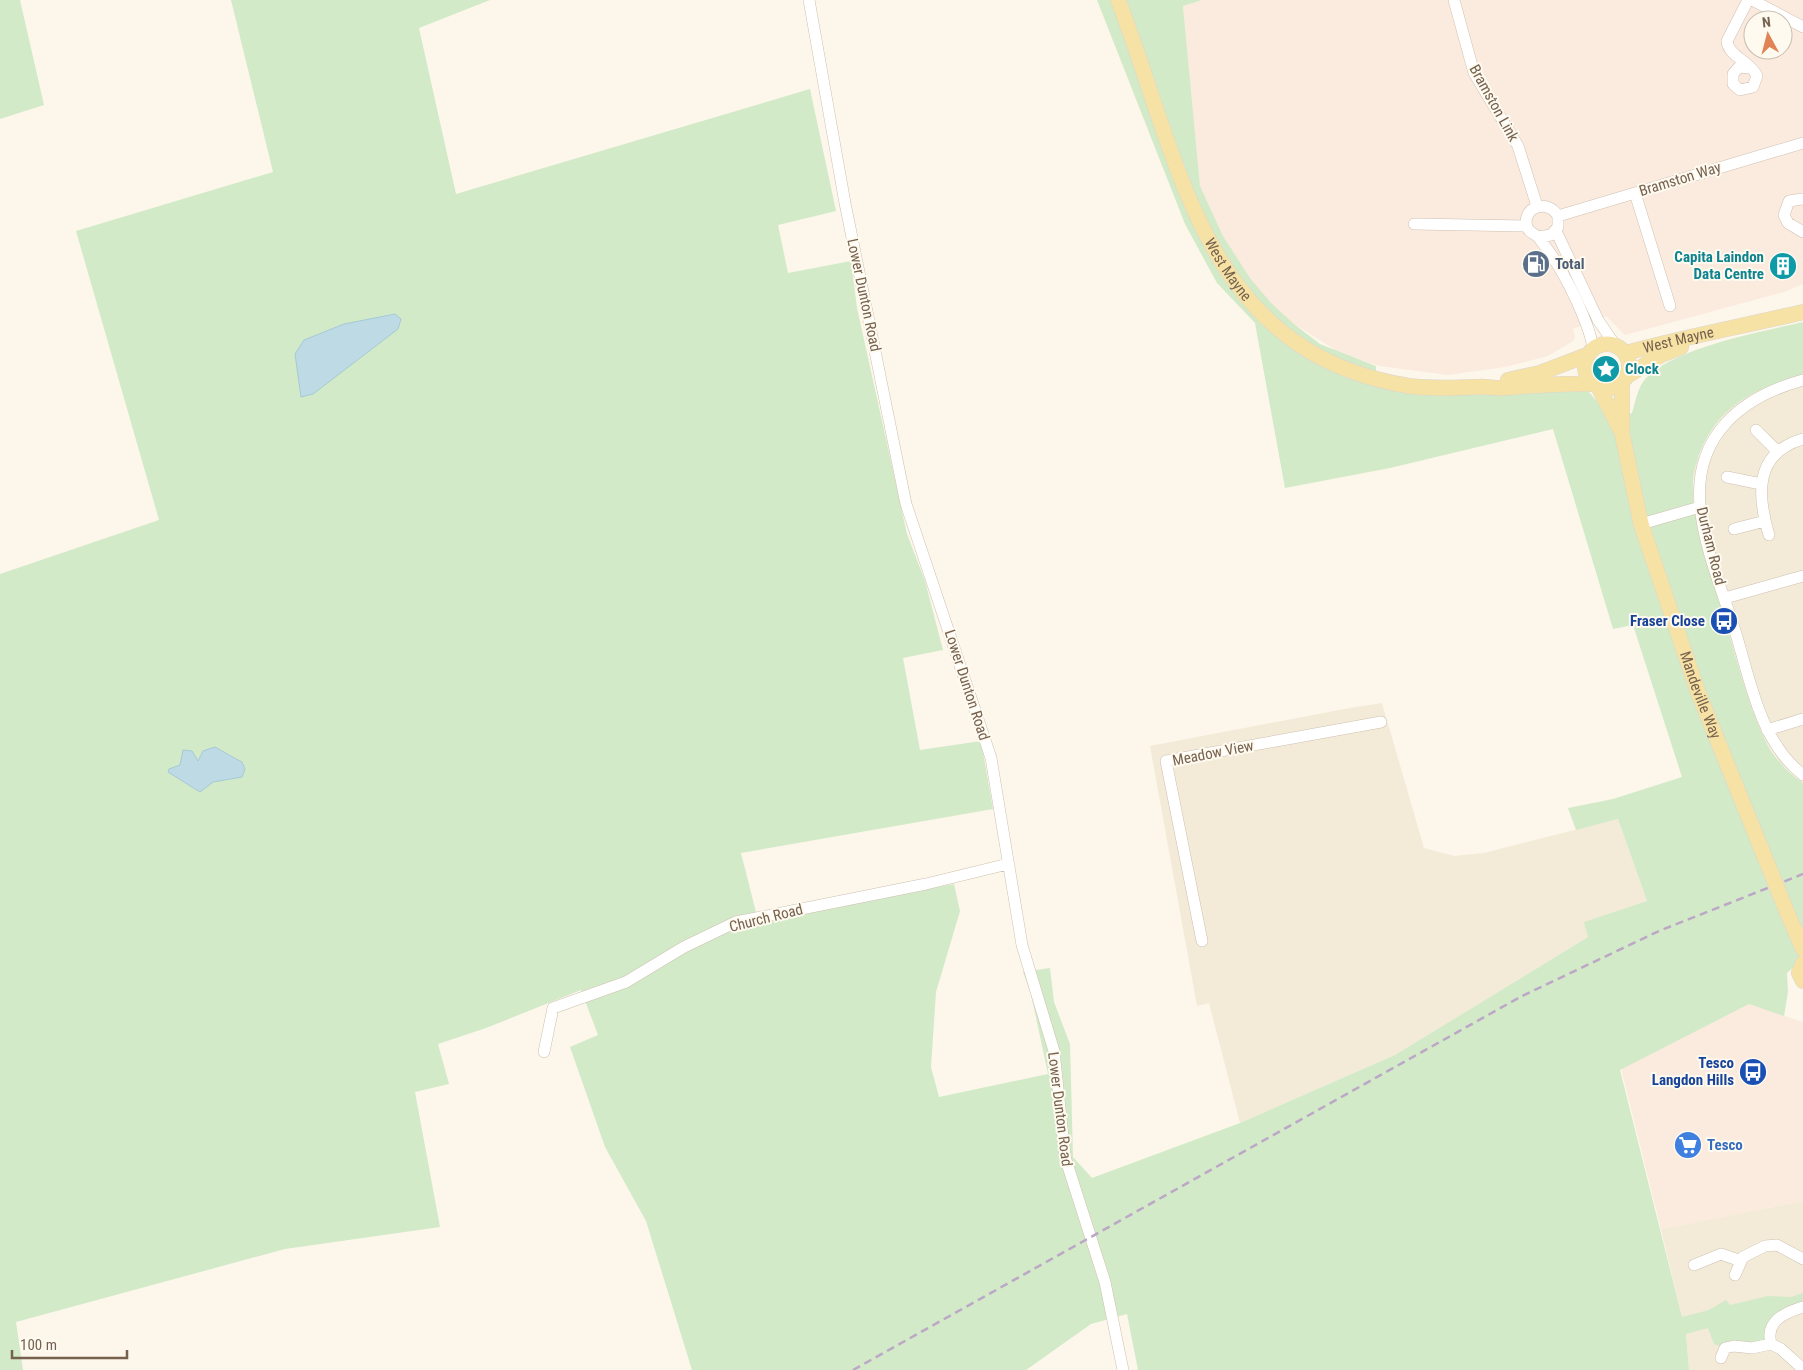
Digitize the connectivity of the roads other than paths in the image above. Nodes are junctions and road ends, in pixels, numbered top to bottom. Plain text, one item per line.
1 (809, 0) edge
2 (1118, 0) edge
3 (1454, 0) edge
4 (1748, 0) edge
5 (1752, 0) edge
6 (1803, 27) edge
7 (1728, 45) junction
8 (1750, 68) junction
9 (1732, 79) junction
10 (1803, 143) edge
11 (1635, 193) junction
12 (1803, 199) edge
13 (1536, 206) junction
14 (1558, 216) junction
15 (1414, 224) dead end
16 (1527, 226) junction
17 (1556, 231) junction
18 (1803, 232) edge
19 (1538, 237) junction
20 (1670, 306) dead end
21 (1803, 312) edge
22 (1730, 330) junction
23 (1620, 349) junction
24 (1590, 352) junction
25 (1625, 379) junction
26 (1803, 380) edge
27 (1596, 385) junction
28 (1480, 386) junction
29 (1756, 430) dead end
30 (1622, 433) junction
31 (1803, 439) edge
32 (1778, 452) junction
33 (1727, 477) dead end
34 (1761, 484) junction
35 (1700, 507) junction
36 (1765, 521) junction
37 (1641, 524) junction
38 (1734, 529) dead end
39 (1769, 535) dead end
40 (1803, 576) edge
41 (1725, 598) junction
42 (1803, 719) edge
43 (1381, 722) dead end
44 (1767, 730) junction
45 (1803, 775) edge
46 (1008, 864) junction
47 (1202, 941) dead end
48 (1803, 949) edge
49 (1803, 963) edge
50 (1803, 980) edge
51 (544, 1052) dead end
52 (1803, 1259) edge
53 (1741, 1261) junction
54 (1694, 1264) dead end
55 (1735, 1275) dead end
56 (1803, 1307) edge
57 (1771, 1344) junction
58 (1720, 1350) dead end
59 (1803, 1369) edge
60 (1123, 1370) edge

1 - 46 street, Lower Dunton Road
2 - 28 main road, West Mayne
3 - 13 street, Bramston Link
4 - 7 street
5 - 6 street
7 - 8 street
7 - 9 street
8 - 9 street
8 - 9 street
10 - 11 street, Bramston Way
11 - 14 street, Bramston Way
11 - 20 street
12 - 18 street
13 - 14 street
13 - 16 street
14 - 17 street
15 - 16 street
16 - 19 street
17 - 19 street
17 - 23 street
19 - 24 street
21 - 22 main road, West Mayne
22 - 23 main road, West Mayne
22 - 25 main road, West Mayne
23 - 24 main road
23 - 25 main road
24 - 27 main road
24 - 28 main road, West Mayne
25 - 27 main road
25 - 30 main road, Mandeville Way
26 - 35 street, Durham Road
27 - 28 main road, West Mayne
27 - 30 main road, Mandeville Way
29 - 32 street
30 - 37 main road, Mandeville Way
31 - 32 street
32 - 34 street
33 - 34 street
34 - 36 street
35 - 37 street
35 - 41 street, Durham Road
36 - 38 street
36 - 39 street
37 - 48 main road, Mandeville Way, bridge
40 - 41 street
41 - 44 street, Durham Road
42 - 44 street
43 - 47 street, Meadow View
44 - 45 street, Durham Road
46 - 51 street, Church Road
46 - 60 street, Lower Dunton Road
49 - 50 main road
52 - 53 street
53 - 54 street
53 - 55 street
56 - 57 street
57 - 58 street
57 - 59 street

